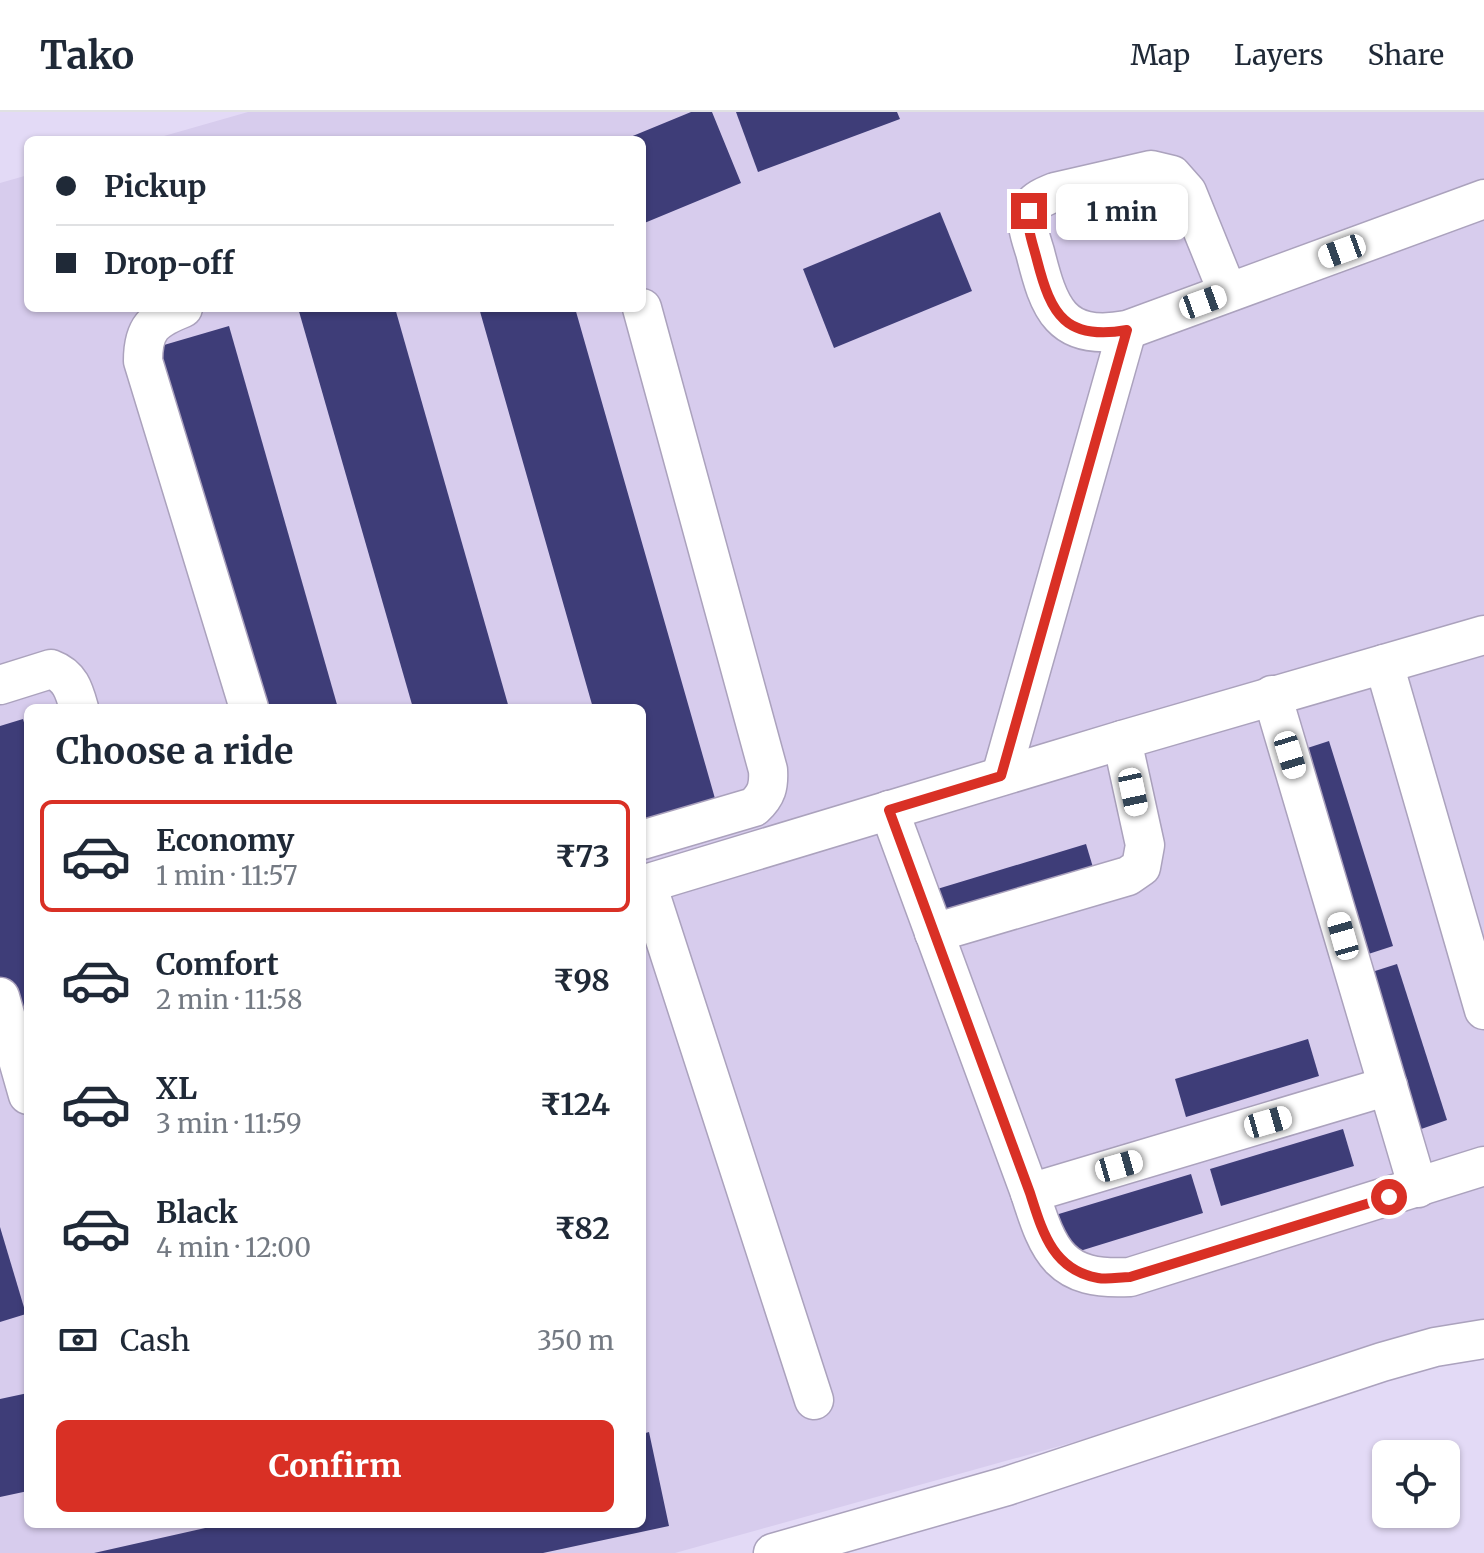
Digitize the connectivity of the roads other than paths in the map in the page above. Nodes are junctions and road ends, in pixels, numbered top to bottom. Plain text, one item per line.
1 (1484, 199) edge
2 (1228, 293) junction
3 (173, 312) edge
4 (643, 312) edge
5 (1127, 330) junction
6 (1484, 635) edge
7 (1384, 664) junction
8 (0, 685) edge
9 (1272, 695) junction
10 (78, 704) edge
11 (248, 704) edge
12 (1122, 740) junction
13 (1001, 776) junction
14 (889, 810) junction
15 (646, 839) edge
16 (646, 883) edge
17 (646, 890) edge
18 (934, 933) junction
19 (0, 997) edge
20 (1484, 1010) edge
21 (24, 1081) edge
22 (1388, 1086) junction
23 (1484, 1166) edge
24 (1418, 1188) junction
25 (1030, 1193) junction
26 (1484, 1339) edge
27 (814, 1400) dead end
28 (773, 1553) edge

1 - 2 street
2 - 5 street
2 - 5 street
3 - 11 street
4 - 15 street
5 - 13 street
6 - 7 street
7 - 9 street
7 - 20 street
8 - 10 street
9 - 12 street
9 - 22 street
12 - 13 street
12 - 18 street
13 - 14 street
14 - 16 street
14 - 18 street
17 - 27 street
18 - 25 street
19 - 21 street
22 - 24 street
22 - 25 street
23 - 24 street
24 - 25 street
26 - 28 street

